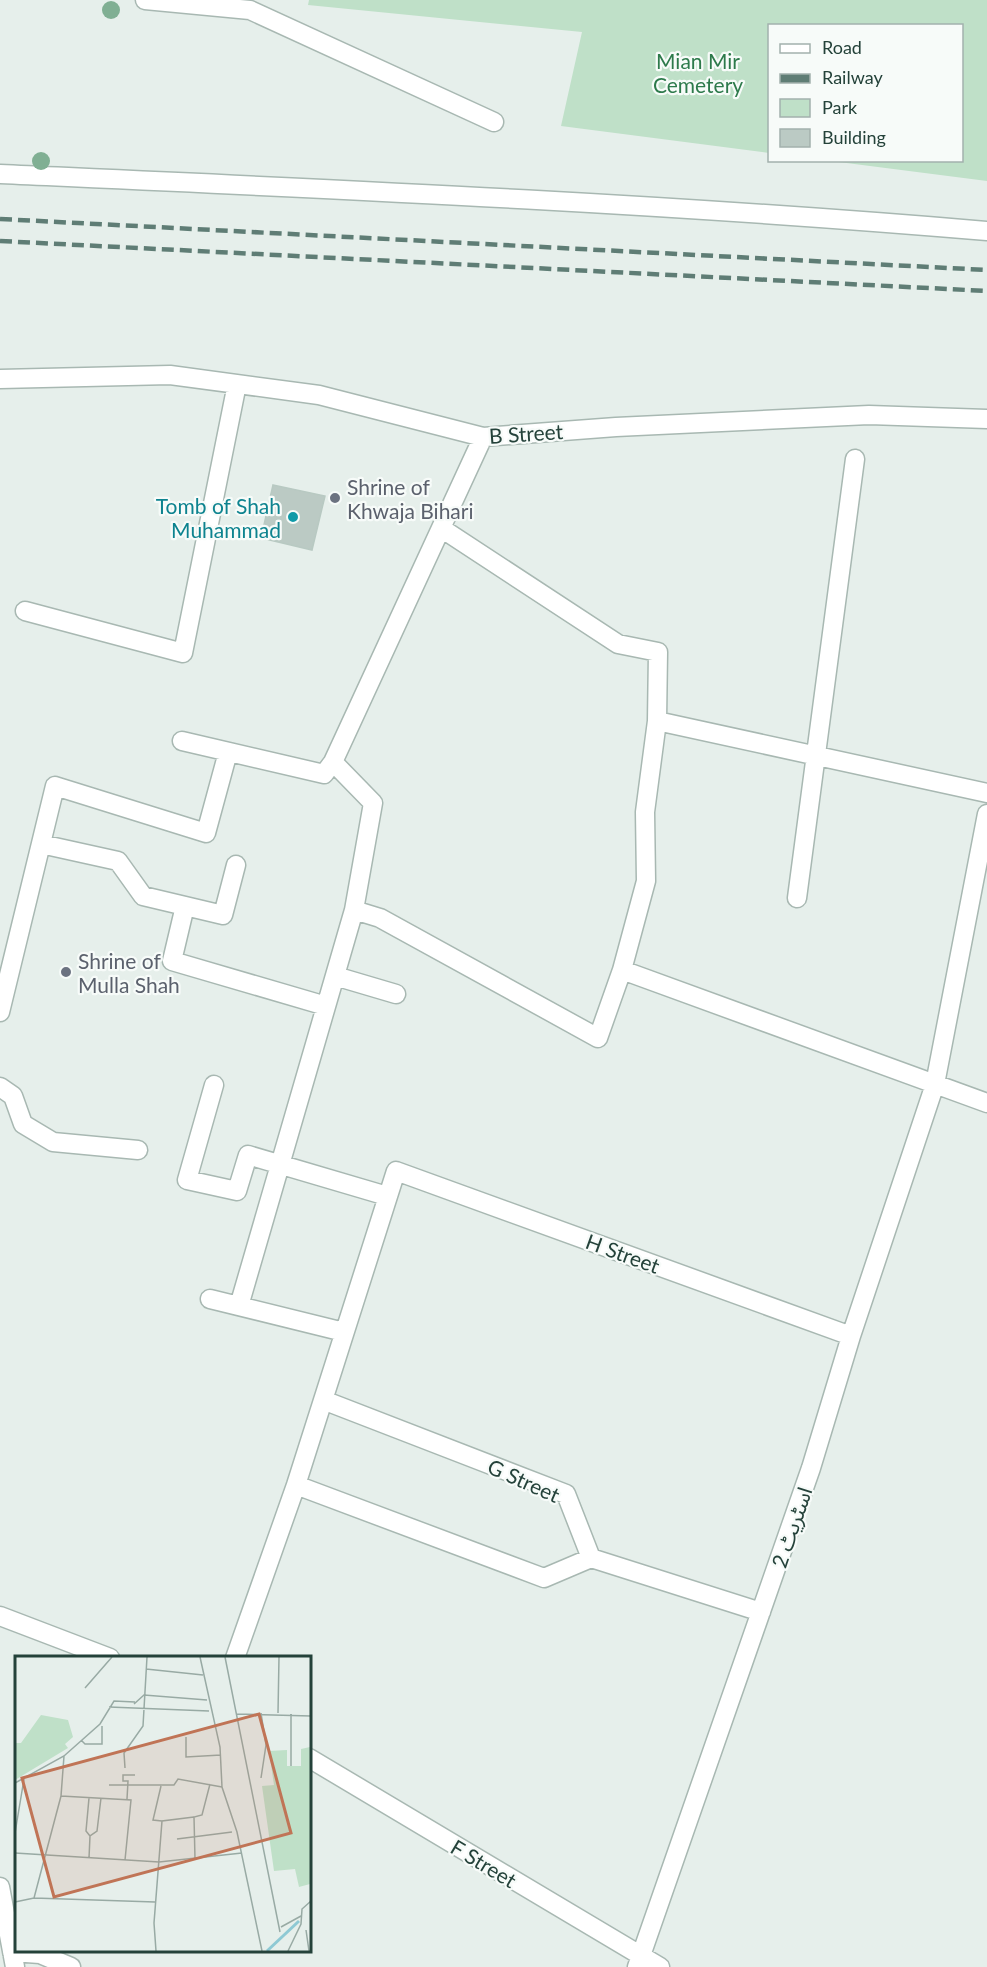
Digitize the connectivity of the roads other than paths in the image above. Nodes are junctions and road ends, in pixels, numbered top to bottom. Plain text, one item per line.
1 (145, 0) edge
2 (494, 122) dead end
3 (0, 174) edge
4 (987, 231) edge
5 (0, 379) edge
6 (237, 384) junction
7 (987, 419) edge
8 (483, 437) junction
9 (855, 459) dead end
10 (441, 528) junction
11 (25, 611) dead end
12 (657, 721) junction
13 (182, 741) dead end
14 (228, 752) junction
15 (816, 756) junction
16 (333, 762) junction
17 (987, 794) edge
18 (987, 814) edge
19 (41, 844) junction
20 (236, 865) dead end
21 (797, 898) dead end
22 (185, 906) junction
23 (354, 910) junction
24 (622, 970) junction
25 (334, 976) junction
26 (396, 994) dead end
27 (326, 1006) junction
28 (0, 1012) edge
29 (935, 1084) junction
30 (214, 1085) dead end
31 (0, 1087) edge
32 (987, 1103) edge
33 (138, 1150) dead end
34 (280, 1164) junction
35 (387, 1196) junction
36 (210, 1299) dead end
37 (239, 1306) junction
38 (344, 1332) junction
39 (851, 1336) junction
40 (323, 1400) junction
41 (296, 1485) junction
42 (591, 1558) junction
43 (761, 1612) junction
44 (0, 1616) edge
45 (105, 1656) edge
46 (236, 1656) edge
47 (310, 1759) edge
48 (0, 1887) edge
49 (14, 1960) edge
50 (639, 1962) edge
51 (71, 1967) edge
52 (660, 1967) edge

1 - 2 street
3 - 4 street
5 - 6 street, B Street
6 - 8 street, B Street
6 - 11 street
7 - 8 street, B Street
8 - 10 street
9 - 15 street
10 - 12 street
10 - 16 street
12 - 15 street
12 - 24 street
13 - 14 street
14 - 16 street
14 - 19 street
15 - 17 street
15 - 21 street
16 - 23 street
18 - 29 street, اسٹریٹ 2
19 - 22 street
19 - 28 street
20 - 22 street
22 - 27 street
23 - 24 street
23 - 25 street
24 - 29 street
25 - 26 street
25 - 27 street
27 - 34 street
29 - 32 street
29 - 39 street, اسٹریٹ 2
30 - 34 street
31 - 33 street
34 - 35 street
34 - 37 street
35 - 38 street
35 - 39 street, H Street
36 - 37 street
37 - 38 street
38 - 40 street
39 - 43 street, اسٹریٹ 2
40 - 41 street
40 - 42 street, G Street
41 - 42 street
41 - 46 street
42 - 43 street
43 - 50 street, اسٹریٹ 2
44 - 45 street
47 - 50 street, F Street
48 - 49 street
49 - 51 street
50 - 52 street, F Street

